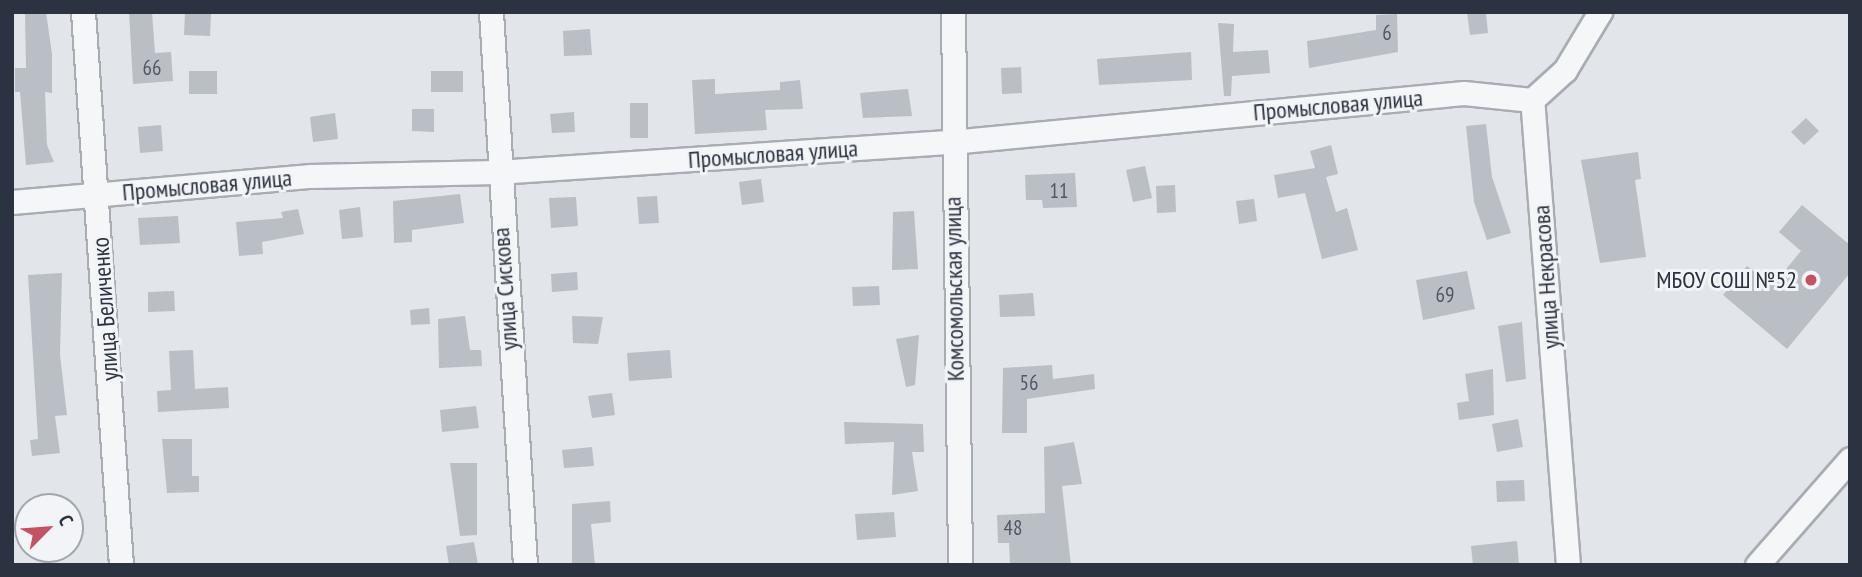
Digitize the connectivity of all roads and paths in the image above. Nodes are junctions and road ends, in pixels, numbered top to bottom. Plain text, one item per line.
1 (82, 12) edge
2 (491, 12) edge
3 (953, 12) edge
4 (1600, 12) edge
5 (1532, 100) junction
6 (951, 142) junction
7 (497, 172) junction
8 (98, 195) junction
9 (12, 201) edge
10 (1850, 459) edge
11 (121, 565) edge
12 (526, 565) edge
13 (960, 565) edge
14 (1568, 565) edge
15 (1756, 565) edge

1 - 8 street, улица Беличенко
2 - 7 street, улица Сискова
3 - 6 street, Комсомольская улица
4 - 5 street
5 - 6 street, Промысловая улица
5 - 14 street, улица Некрасова
6 - 7 street, Промысловая улица
6 - 13 street, Комсомольская улица
7 - 8 street, Промысловая улица
7 - 12 street, улица Сискова
8 - 9 street, Промысловая улица
8 - 11 street, улица Беличенко
10 - 15 street

